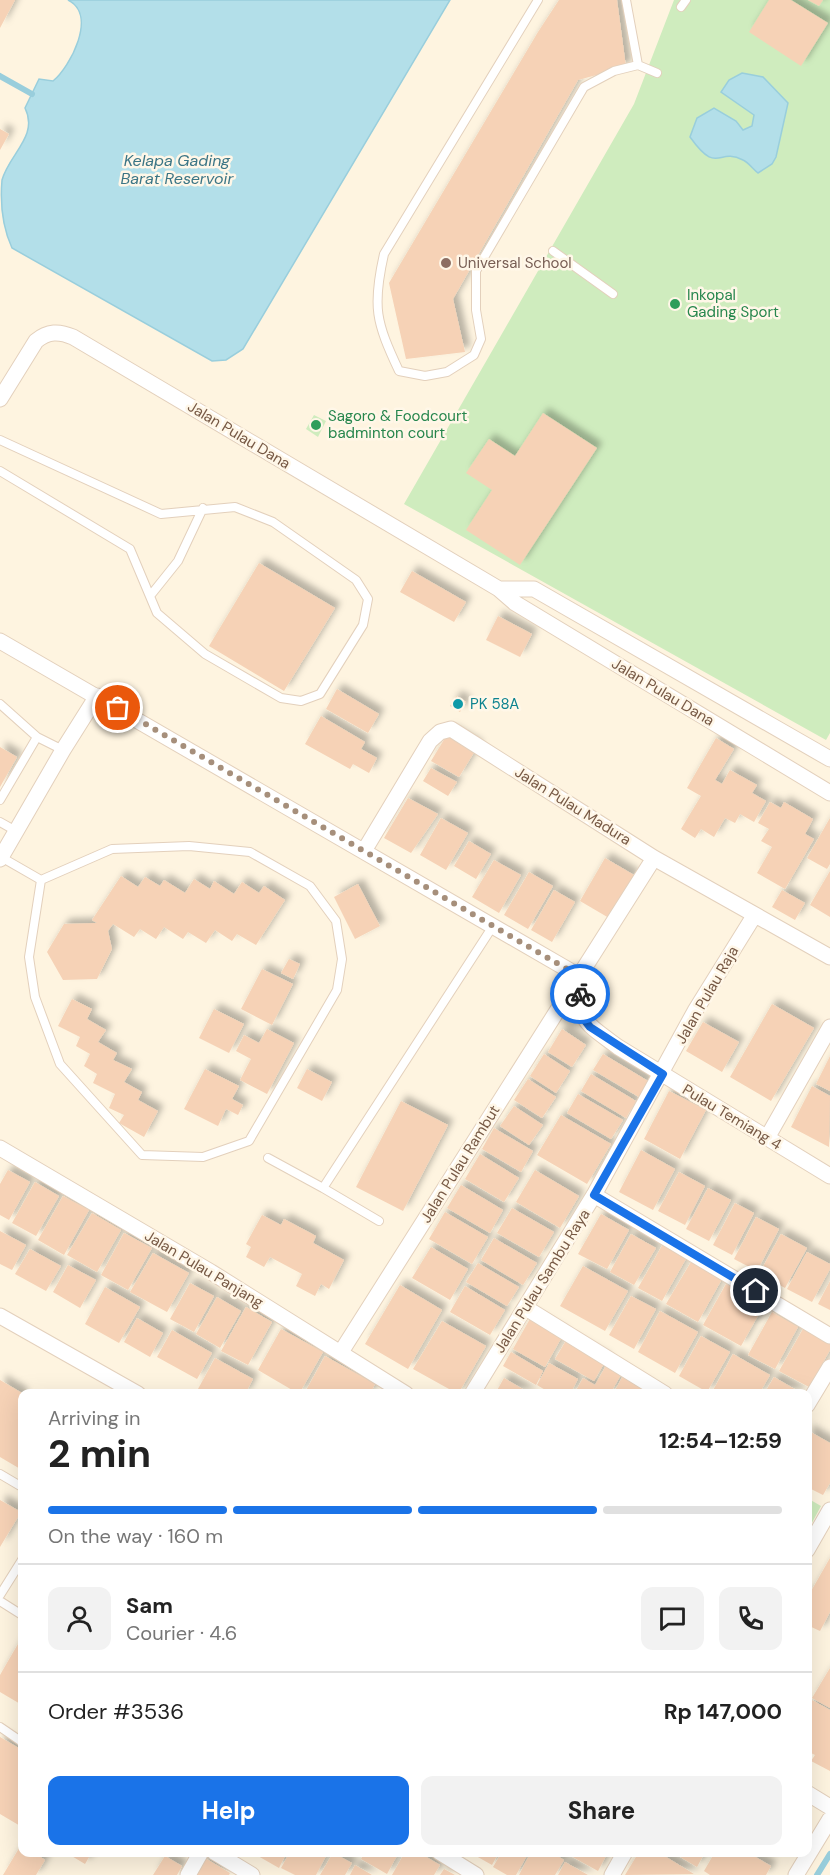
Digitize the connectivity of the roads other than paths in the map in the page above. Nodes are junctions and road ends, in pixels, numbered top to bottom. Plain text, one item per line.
1 (538, 0) edge
2 (626, 0) edge
3 (638, 65) junction
4 (657, 73) dead end
5 (553, 251) dead end
6 (613, 294) dead end
7 (0, 399) edge
8 (0, 440) edge
9 (0, 471) edge
10 (204, 508) junction
11 (499, 589) junction
12 (150, 596) junction
13 (0, 641) edge
14 (97, 696) junction
15 (0, 704) edge
16 (37, 737) junction
17 (63, 750) junction
18 (830, 759) edge
19 (830, 793) edge
20 (0, 800) edge
21 (0, 822) edge
22 (16, 831) junction
23 (364, 851) junction
24 (1, 858) edge
25 (654, 858) junction
26 (41, 880) junction
27 (754, 916) junction
28 (493, 926) junction
29 (830, 957) edge
30 (579, 976) junction
31 (830, 1027) edge
32 (663, 1074) junction
33 (767, 1138) junction
34 (0, 1148) edge
35 (268, 1158) dead end
36 (830, 1176) edge
37 (323, 1188) junction
38 (594, 1195) junction
39 (379, 1221) dead end
40 (526, 1308) junction
41 (0, 1316) edge
42 (830, 1336) edge
43 (341, 1352) junction
44 (830, 1367) edge
45 (129, 1389) edge
46 (398, 1389) edge
47 (475, 1389) edge
48 (657, 1389) edge
49 (812, 1397) edge
50 (0, 1474) edge
51 (18, 1485) edge
52 (830, 1510) edge
53 (812, 1541) edge
54 (18, 1566) edge
55 (0, 1595) edge
56 (0, 1601) edge
57 (18, 1612) edge
58 (0, 1727) edge
59 (18, 1739) edge
60 (812, 1796) edge
61 (830, 1807) edge
62 (830, 1819) edge
63 (812, 1849) edge
64 (198, 1857) edge
65 (222, 1857) edge
66 (447, 1857) edge
67 (622, 1857) edge
68 (807, 1857) edge
69 (188, 1875) edge
70 (252, 1875) edge
71 (476, 1875) edge
72 (612, 1875) edge
73 (796, 1875) edge

1 - 3 lane
2 - 3 lane
3 - 4 lane
5 - 6 lane
7 - 11 street, Jalan Pulau Dana
8 - 10 lane
9 - 12 lane
10 - 12 lane
10 - 12 lane
11 - 18 street, Jalan Pulau Dana
11 - 19 street, Jalan Pulau Dana
13 - 14 street
14 - 17 street
14 - 23 street
15 - 16 lane
16 - 17 lane
16 - 20 lane
17 - 22 street
21 - 22 lane
22 - 24 street
23 - 25 street, Jalan Pulau Madura
23 - 28 street
24 - 26 lane
25 - 27 street, Jalan Pulau Madura
25 - 30 street, Jalan Pulau Rambut
26 - 26 lane
27 - 29 street, Jalan Pulau Madura
27 - 32 street, Jalan Pulau Raja
28 - 30 street
28 - 37 lane
30 - 32 street, Pulau Temiang 4
30 - 43 street, Jalan Pulau Rambut
31 - 33 street
32 - 33 street, Pulau Temiang 4
32 - 38 street, Jalan Pulau Sambu Raya
33 - 36 street, Pulau Temiang 4
34 - 43 street, Jalan Pulau Panjang
35 - 37 lane
37 - 39 lane
38 - 40 street, Jalan Pulau Sambu Raya
38 - 42 street
40 - 47 street, Jalan Pulau Sambu Raya
40 - 48 street
41 - 45 street
43 - 46 street, Jalan Pulau Panjang
44 - 49 street
50 - 51 lane
52 - 53 street
54 - 55 lane
56 - 57 lane
58 - 59 lane
60 - 61 street
62 - 63 street
64 - 69 street
65 - 70 street
66 - 71 street
67 - 72 street
68 - 73 street

